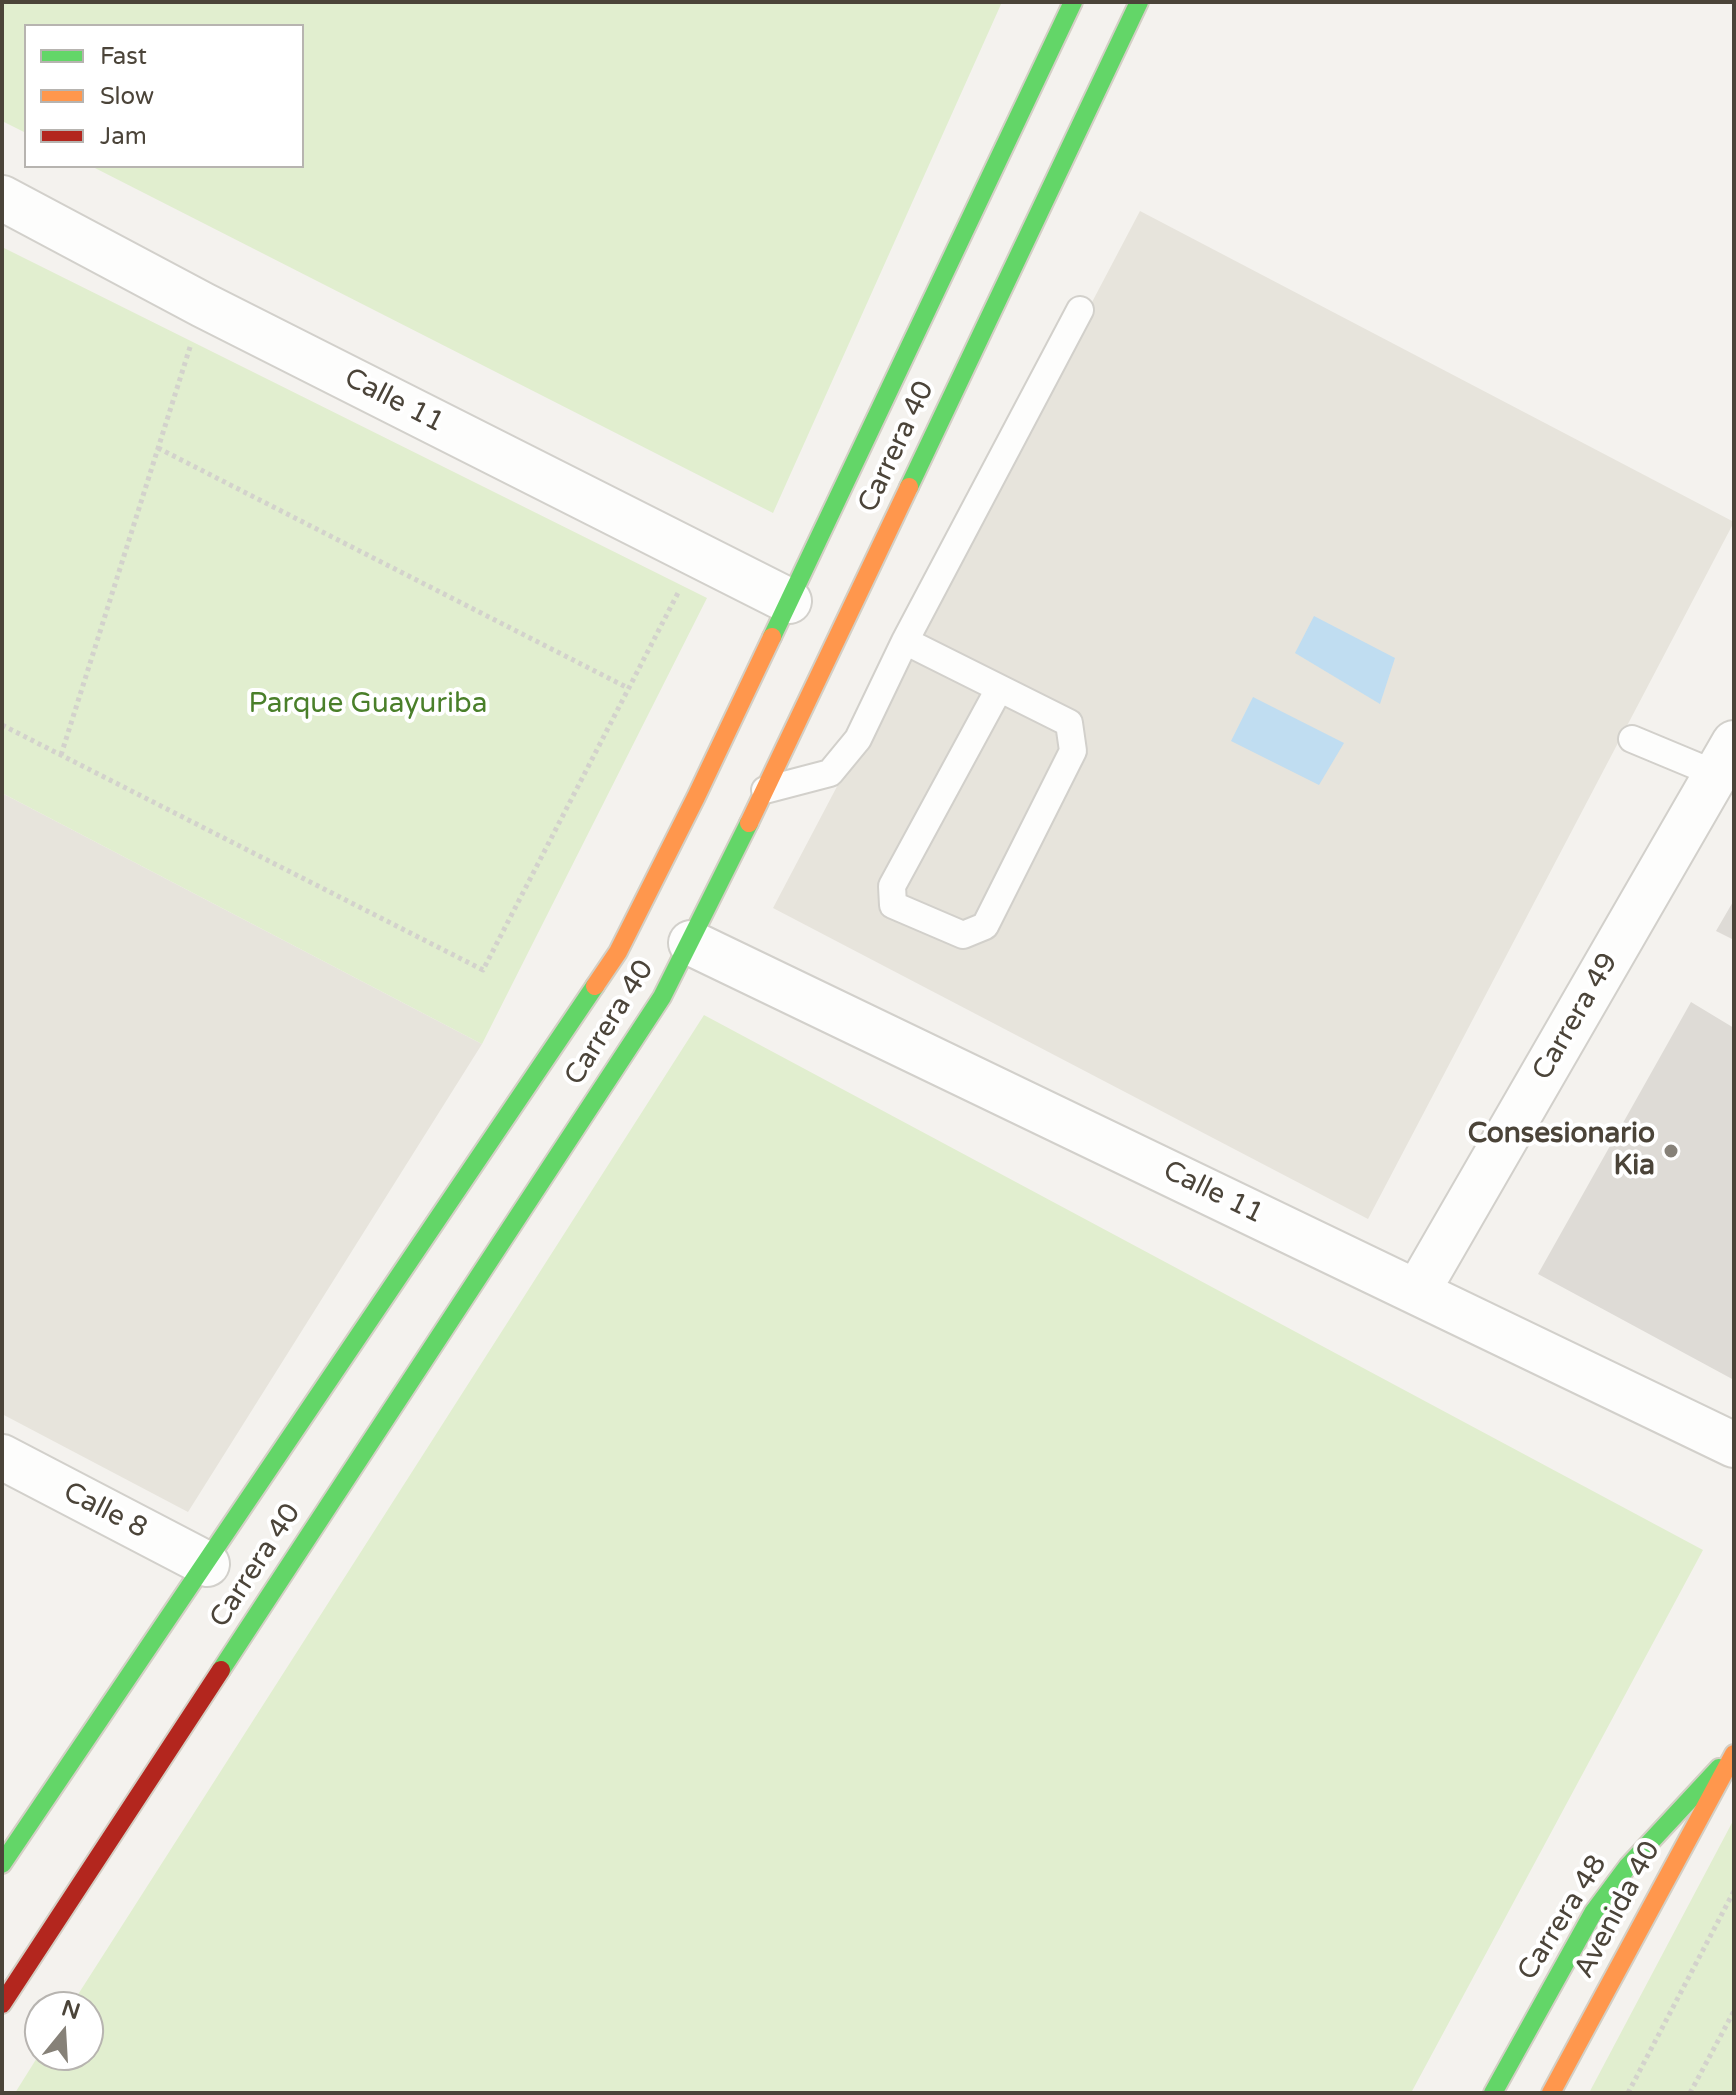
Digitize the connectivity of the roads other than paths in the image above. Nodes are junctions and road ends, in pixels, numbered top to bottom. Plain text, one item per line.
1 (1073, 2) edge
2 (1139, 2) edge
3 (2, 198) edge
4 (1080, 310) dead end
5 (789, 601) junction
6 (905, 641) junction
7 (999, 689) junction
8 (1632, 739) dead end
9 (1725, 758) edge
10 (765, 790) junction
11 (691, 943) junction
12 (1417, 1292) junction
13 (1734, 1445) edge
14 (2, 1457) edge
15 (207, 1564) junction
16 (1734, 1753) edge
17 (2, 1864) edge
18 (2, 2004) edge
19 (1493, 2093) edge
20 (1551, 2093) edge

1 - 5 main road, Carrera 40
2 - 10 main road, Carrera 40
3 - 5 street, Calle 11
4 - 6 lane
5 - 15 main road, Carrera 40
6 - 7 lane
6 - 10 lane
7 - 7 lane
8 - 9 lane
9 - 12 street, Carrera 49
10 - 11 main road, Carrera 40
11 - 12 street, Calle 11
11 - 18 main road, Carrera 40
12 - 13 street, Calle 11
14 - 15 street, Calle 8
15 - 17 main road, Carrera 40
16 - 19 main road, Carrera 48
16 - 20 main road, Avenida 40

